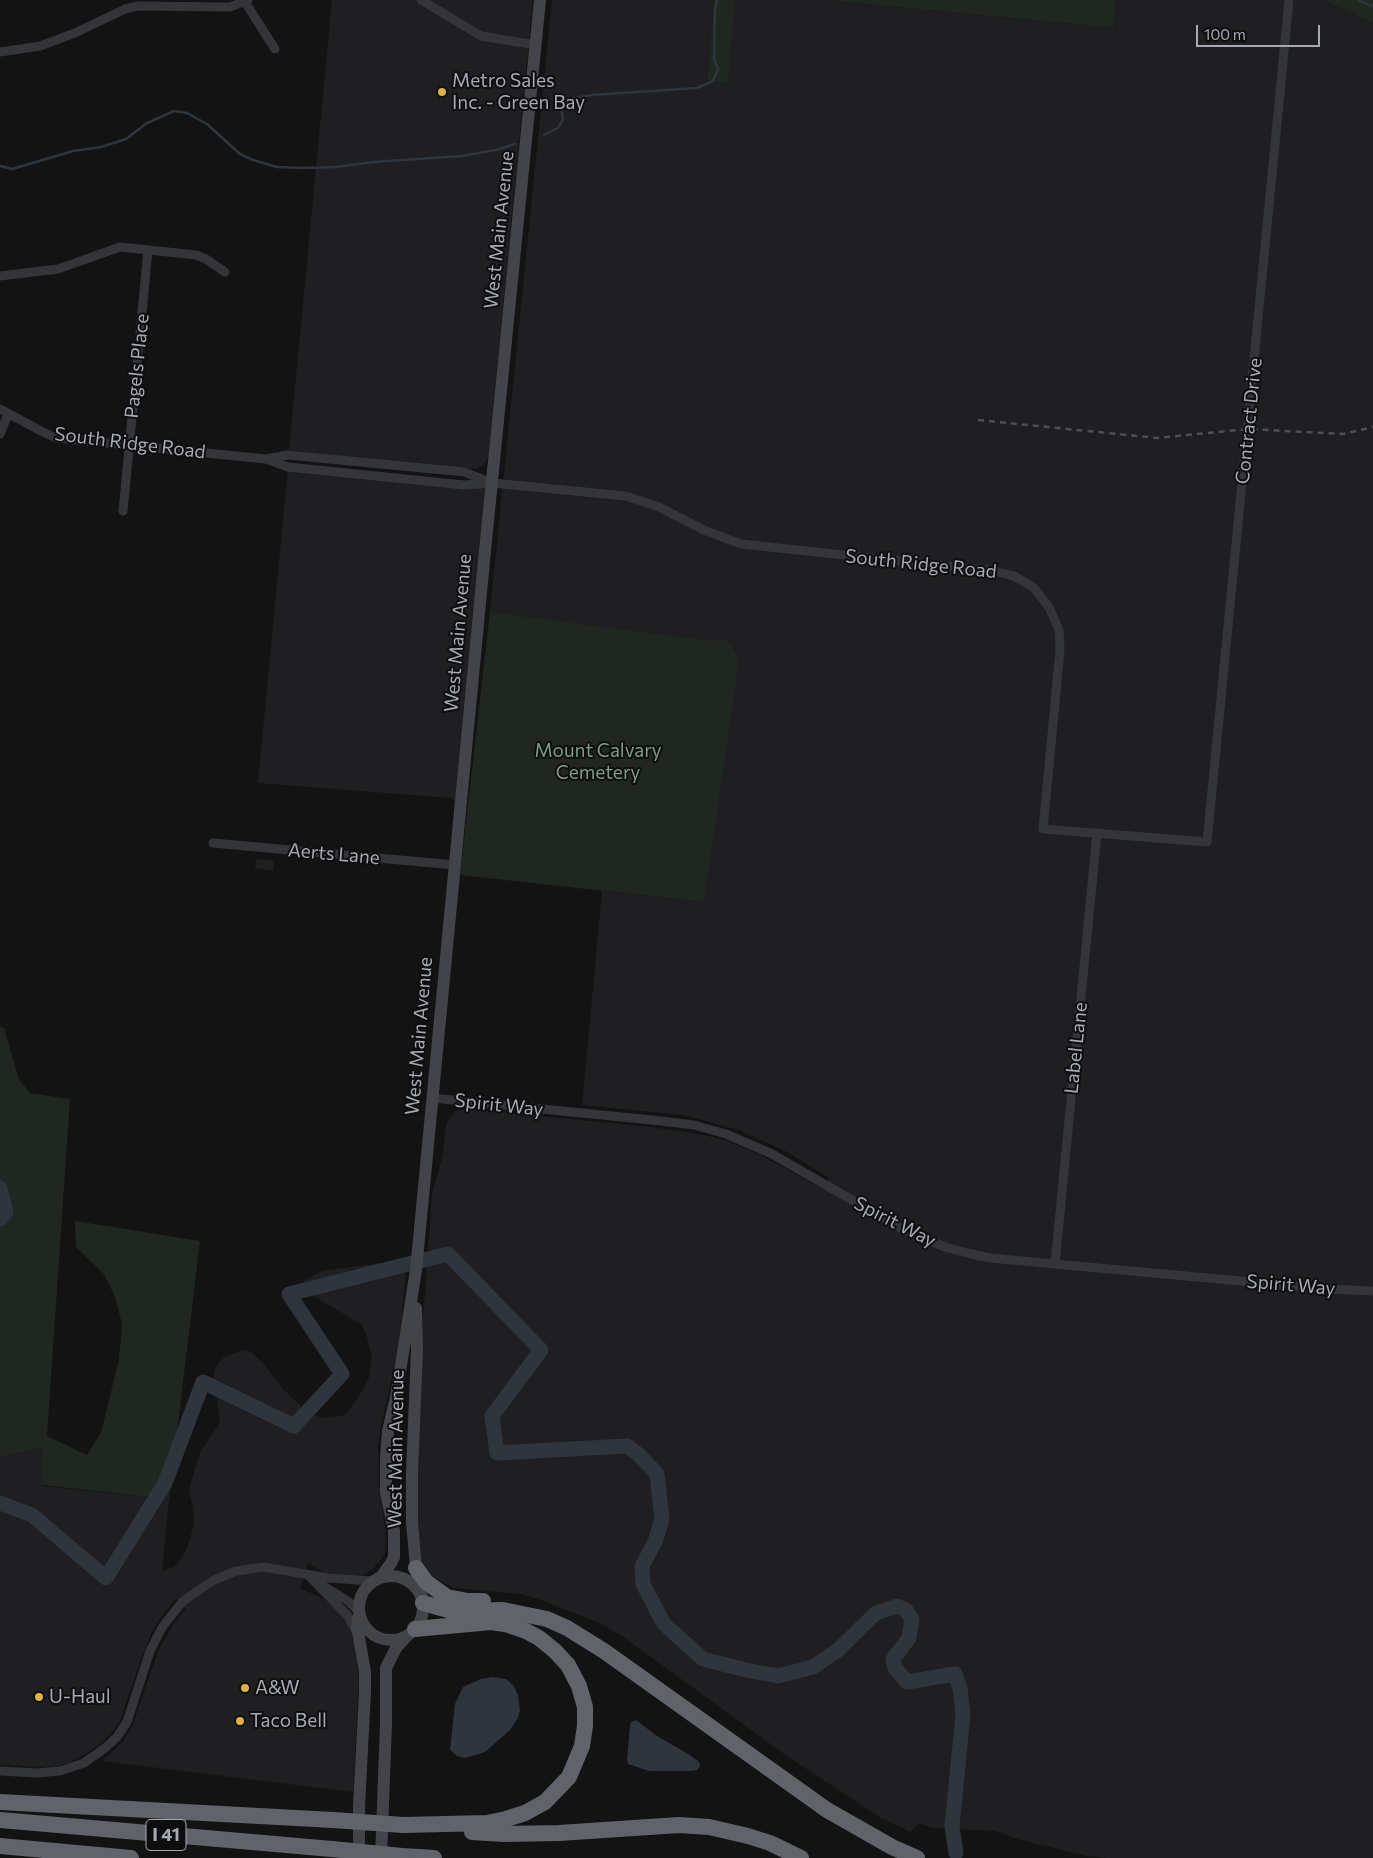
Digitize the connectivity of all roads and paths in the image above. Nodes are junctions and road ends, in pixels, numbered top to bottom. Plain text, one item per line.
1 (421, 0) edge
2 (540, 0) edge
3 (1289, 0) edge
4 (247, 1) edge
5 (170, 3) edge
6 (536, 45) junction
7 (274, 49) dead end
8 (0, 52) edge
9 (148, 250) junction
10 (225, 272) dead end
11 (0, 276) edge
12 (4, 411) edge
13 (0, 434) edge
14 (129, 445) junction
15 (493, 483) junction
16 (123, 511) dead end
17 (1096, 833) junction
18 (1207, 842) joint
19 (213, 843) dead end
20 (455, 865) junction
21 (432, 1098) junction
22 (1055, 1264) junction
23 (416, 1270) junction
24 (1373, 1291) edge
25 (416, 1568) junction
26 (307, 1576) junction
27 (377, 1579) junction
28 (423, 1600) junction
29 (359, 1613) junction
30 (528, 1614) junction
31 (412, 1632) junction
32 (359, 1638) junction
33 (0, 1770) edge
34 (0, 1802) edge
35 (0, 1820) edge
36 (403, 1824) junction
37 (0, 1846) edge
38 (798, 1856) edge
39 (131, 1858) edge
40 (359, 1858) edge
41 (380, 1858) edge
42 (434, 1858) edge
43 (917, 1858) edge

1 - 6 street
2 - 6 main road, West Main Avenue
3 - 18 street, Contract Drive
4 - 5 street
4 - 7 street
5 - 8 street
6 - 15 main road, West Main Avenue
9 - 10 street
9 - 11 street
9 - 14 street, Pagels Place
12 - 13 street
12 - 14 street, South Ridge Road
14 - 15 street, South Ridge Road
14 - 16 street, Pagels Place
15 - 17 street, South Ridge Road
15 - 20 main road, West Main Avenue
17 - 18 street, South Ridge Road
17 - 22 street, Label Lane
19 - 20 street, Aerts Lane
20 - 21 main road, West Main Avenue
21 - 22 street, Spirit Way
21 - 23 main road, West Main Avenue
22 - 24 street, Spirit Way
23 - 25 main road, West Main Avenue
23 - 27 main road, West Main Avenue
25 - 28 main road, West Main Avenue
25 - 30 highway
26 - 27 street
26 - 29 street
26 - 32 street
26 - 33 street
27 - 28 main road
27 - 29 main road
28 - 30 highway
28 - 31 main road
29 - 31 main road
29 - 32 main road
30 - 43 highway
31 - 36 highway
31 - 41 main road
32 - 40 main road
34 - 36 highway, bridge
35 - 42 highway, I 41, bridge
36 - 38 highway
37 - 39 highway, I 41

